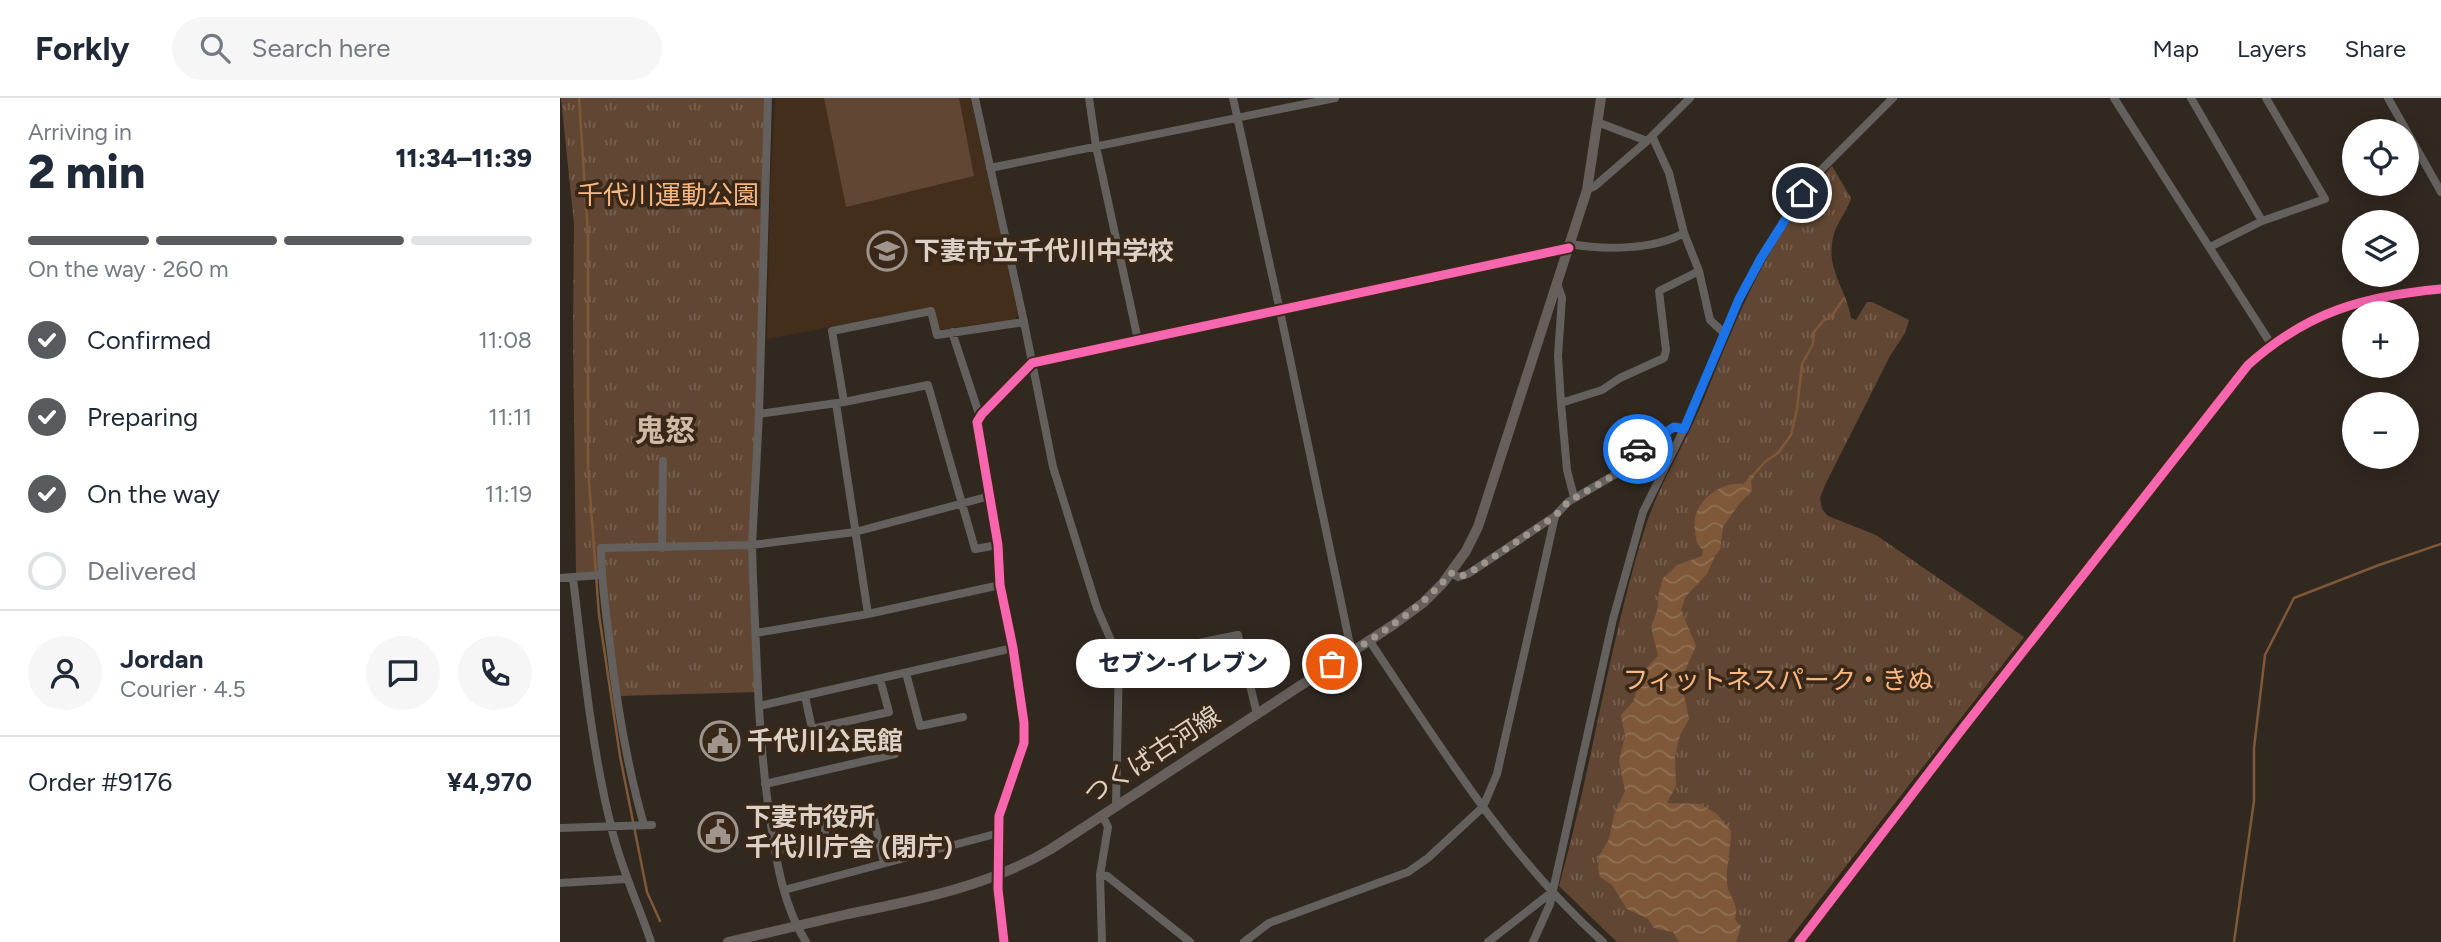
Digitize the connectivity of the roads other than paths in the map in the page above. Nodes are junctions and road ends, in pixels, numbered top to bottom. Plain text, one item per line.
1 (768, 98) edge
2 (975, 98) edge
3 (1089, 98) edge
4 (1233, 98) edge
5 (1335, 98) edge
6 (1601, 98) edge
7 (1690, 98) edge
8 (1893, 98) edge
9 (2113, 98) edge
10 (2191, 98) edge
11 (2266, 98) edge
12 (2388, 98) edge
13 (1238, 117) junction
14 (1597, 122) junction
15 (1649, 138) junction
16 (1096, 146) junction
17 (990, 168) junction
18 (1587, 190) junction
19 (2441, 192) edge
20 (2262, 221) junction
21 (1685, 233) junction
22 (1569, 246) junction
23 (2210, 247) junction
24 (1699, 271) junction
25 (1557, 283) junction
26 (2441, 289) edge
27 (1280, 311) junction
28 (1024, 322) junction
29 (952, 332) junction
30 (1724, 333) junction
31 (1138, 340) junction
32 (2271, 344) junction
33 (1032, 363) junction
34 (840, 403) junction
35 (1561, 403) junction
36 (759, 414) junction
37 (980, 417) junction
38 (1684, 429) junction
39 (663, 461) dead end
40 (990, 496) junction
41 (1574, 497) junction
42 (961, 505) junction
43 (1555, 516) junction
44 (855, 532) junction
45 (752, 545) junction
46 (998, 545) junction
47 (662, 548) junction
48 (1451, 573) junction
49 (601, 575) junction
50 (560, 578) edge
51 (573, 578) junction
52 (1000, 585) junction
53 (868, 614) junction
54 (755, 633) junction
55 (1370, 640) junction
56 (1013, 649) junction
57 (1353, 651) junction
58 (1119, 659) junction
59 (906, 673) junction
60 (880, 678) junction
61 (805, 696) junction
62 (759, 706) junction
63 (1257, 714) junction
64 (963, 717) dead end
65 (895, 754) dead end
66 (765, 784) junction
67 (1116, 806) junction
68 (1483, 807) junction
69 (1102, 815) junction
70 (611, 826) junction
71 (560, 828) edge
72 (999, 833) junction
73 (775, 851) junction
74 (884, 863) junction
75 (999, 875) junction
76 (1100, 875) junction
77 (626, 879) junction
78 (560, 883) edge
79 (784, 890) junction
80 (1552, 892) junction
81 (797, 926) junction
82 (651, 942) edge
83 (728, 942) edge
84 (806, 942) edge
85 (1004, 942) edge
86 (1102, 942) edge
87 (1190, 942) edge
88 (1244, 942) edge
89 (1488, 942) edge
90 (1533, 942) edge
91 (1603, 942) edge
92 (1799, 942) edge

1 - 36 street
2 - 17 street
3 - 16 street
4 - 13 street
5 - 13 street
6 - 14 main road, つくば古河線
7 - 15 street
8 - 30 street
9 - 23 street
10 - 20 street
11 - 20 street
12 - 19 street
13 - 16 street
13 - 27 street
14 - 15 street
14 - 18 main road, つくば古河線
15 - 18 street
15 - 21 street
16 - 17 street
16 - 31 street
17 - 28 street
18 - 22 main road, つくば古河線
20 - 23 street
21 - 22 street
21 - 24 street
22 - 25 main road, つくば古河線
22 - 27 street
23 - 32 street
24 - 30 street
24 - 35 street
25 - 35 street
25 - 48 main road, つくば古河線
26 - 32 street
27 - 31 street
27 - 57 street
28 - 29 street
28 - 33 street
29 - 34 street
29 - 37 street
30 - 38 street
31 - 33 street
32 - 92 street
33 - 37 street
33 - 58 street
34 - 36 street
34 - 42 street
34 - 44 street
35 - 41 street
36 - 45 street
37 - 40 street
38 - 41 street
38 - 80 street
39 - 47 street
40 - 42 street
40 - 46 street
41 - 43 street
42 - 44 street
42 - 46 street
43 - 48 street
43 - 68 street
44 - 45 street
44 - 53 street
45 - 47 street
45 - 54 street
46 - 52 street
47 - 49 street
48 - 55 main road, つくば古河線
49 - 51 street
49 - 70 street
50 - 51 street
51 - 70 street
52 - 53 street
52 - 56 street
53 - 54 street
54 - 62 street
55 - 57 main road, つくば古河線
55 - 68 street
56 - 59 street
56 - 72 street
57 - 63 main road, つくば古河線
58 - 63 street
58 - 67 street
59 - 60 street
59 - 64 street
60 - 61 street
60 - 61 street
61 - 62 street
62 - 66 street
63 - 67 main road, つくば古河線
65 - 66 street
66 - 73 street
67 - 69 main road, つくば古河線
68 - 80 street
68 - 88 street
69 - 75 main road, つくば古河線
69 - 76 street
70 - 71 street
70 - 77 street
72 - 74 street
72 - 75 street
73 - 74 street
73 - 79 street
74 - 79 street
75 - 81 main road, つくば古河線
75 - 85 street
76 - 86 street
76 - 87 street
77 - 78 street
77 - 82 street
79 - 81 street
80 - 89 street
80 - 90 street
80 - 91 street
81 - 83 main road, つくば古河線
81 - 84 street

